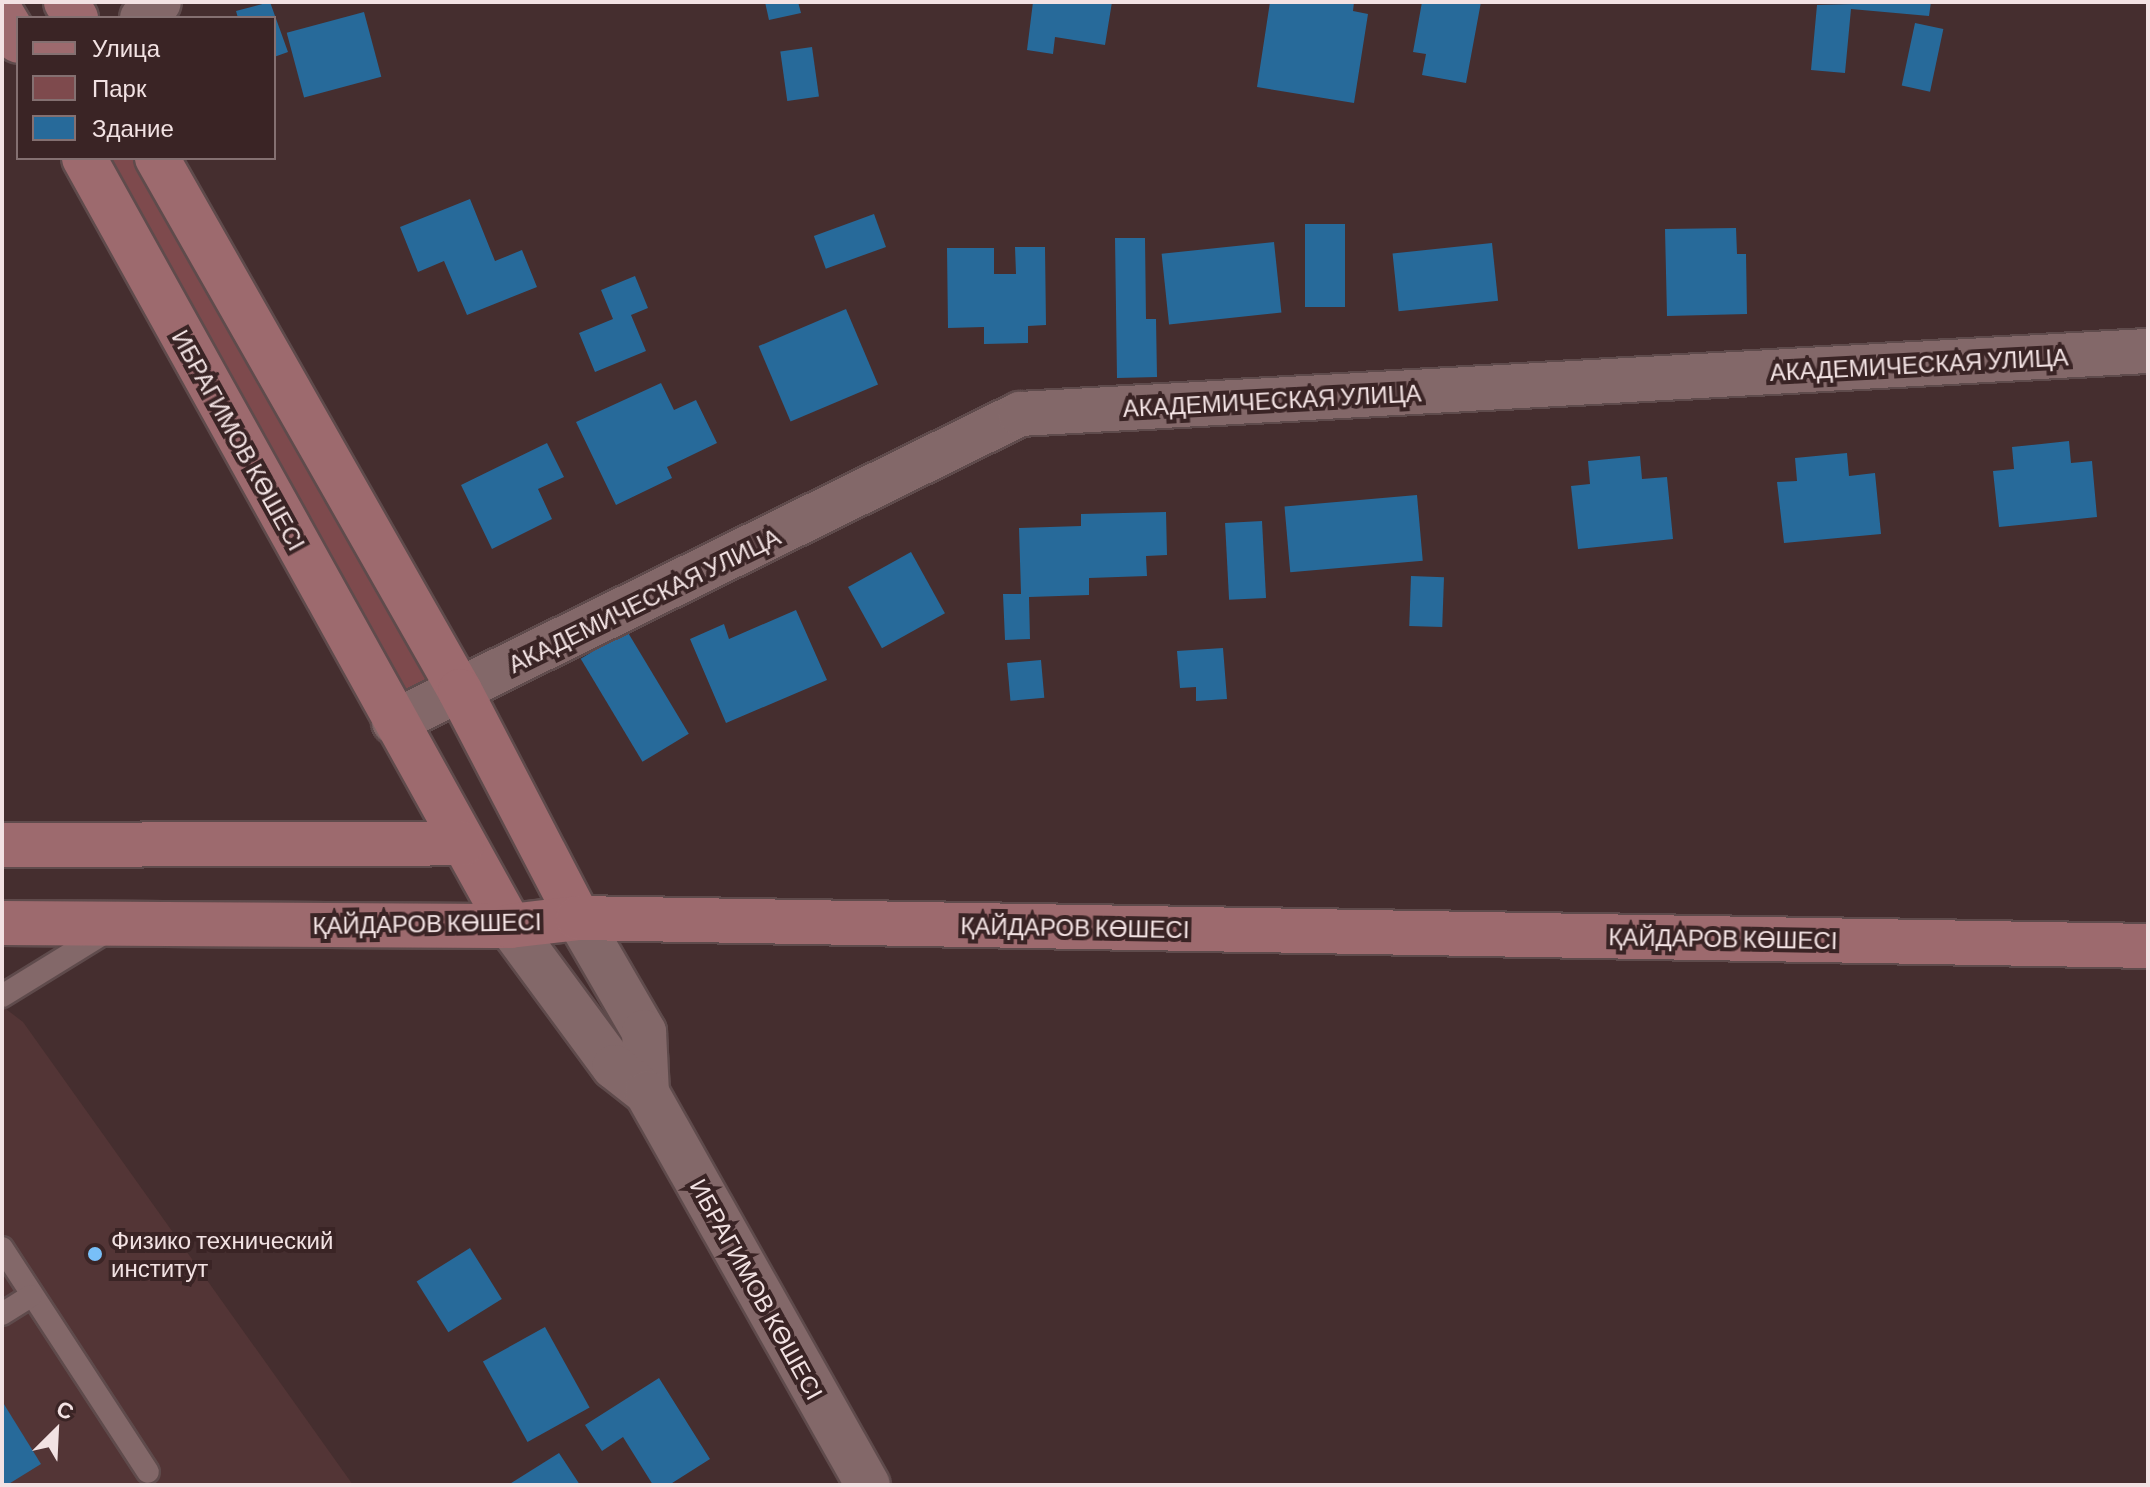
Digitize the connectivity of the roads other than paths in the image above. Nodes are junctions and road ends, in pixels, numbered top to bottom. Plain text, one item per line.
1 (159, 2) edge
2 (2, 14) edge
3 (144, 16) edge
4 (16, 38) edge
5 (85, 160) edge
6 (158, 160) edge
7 (2148, 351) edge
8 (460, 691) junction
9 (394, 722) junction
10 (462, 843) junction
11 (2, 845) edge
12 (578, 918) junction
13 (2, 923) edge
14 (122, 923) junction
15 (510, 926) junction
16 (2148, 946) edge
17 (2, 996) edge
18 (647, 1093) junction
19 (2, 1248) edge
20 (31, 1296) junction
21 (2, 1314) edge
22 (148, 1472) dead end
23 (868, 1485) edge

1 - 3 street
2 - 4 street
5 - 9 street, ИБРАГИМОВ КӨШЕСІ
6 - 8 street, ИБРАГИМОВ КӨШЕСІ
7 - 8 street, АКАДЕМИЧЕСКАЯ УЛИЦА
8 - 9 street
8 - 12 street, ИБРАГИМОВ КӨШЕСІ
9 - 10 street, ИБРАГИМОВ КӨШЕСІ
10 - 11 street
10 - 15 street, ИБРАГИМОВ КӨШЕСІ
12 - 15 street, ҚАЙДАРОВ КӨШЕСІ
12 - 16 street, ҚАЙДАРОВ КӨШЕСІ
12 - 18 street, ИБРАГИМОВ КӨШЕСІ
13 - 14 street, ҚАЙДАРОВ КӨШЕСІ
14 - 15 street, ҚАЙДАРОВ КӨШЕСІ
14 - 17 lane
15 - 18 street, ИБРАГИМОВ КӨШЕСІ
18 - 23 street, ИБРАГИМОВ КӨШЕСІ
19 - 20 lane
20 - 21 lane
20 - 22 lane

